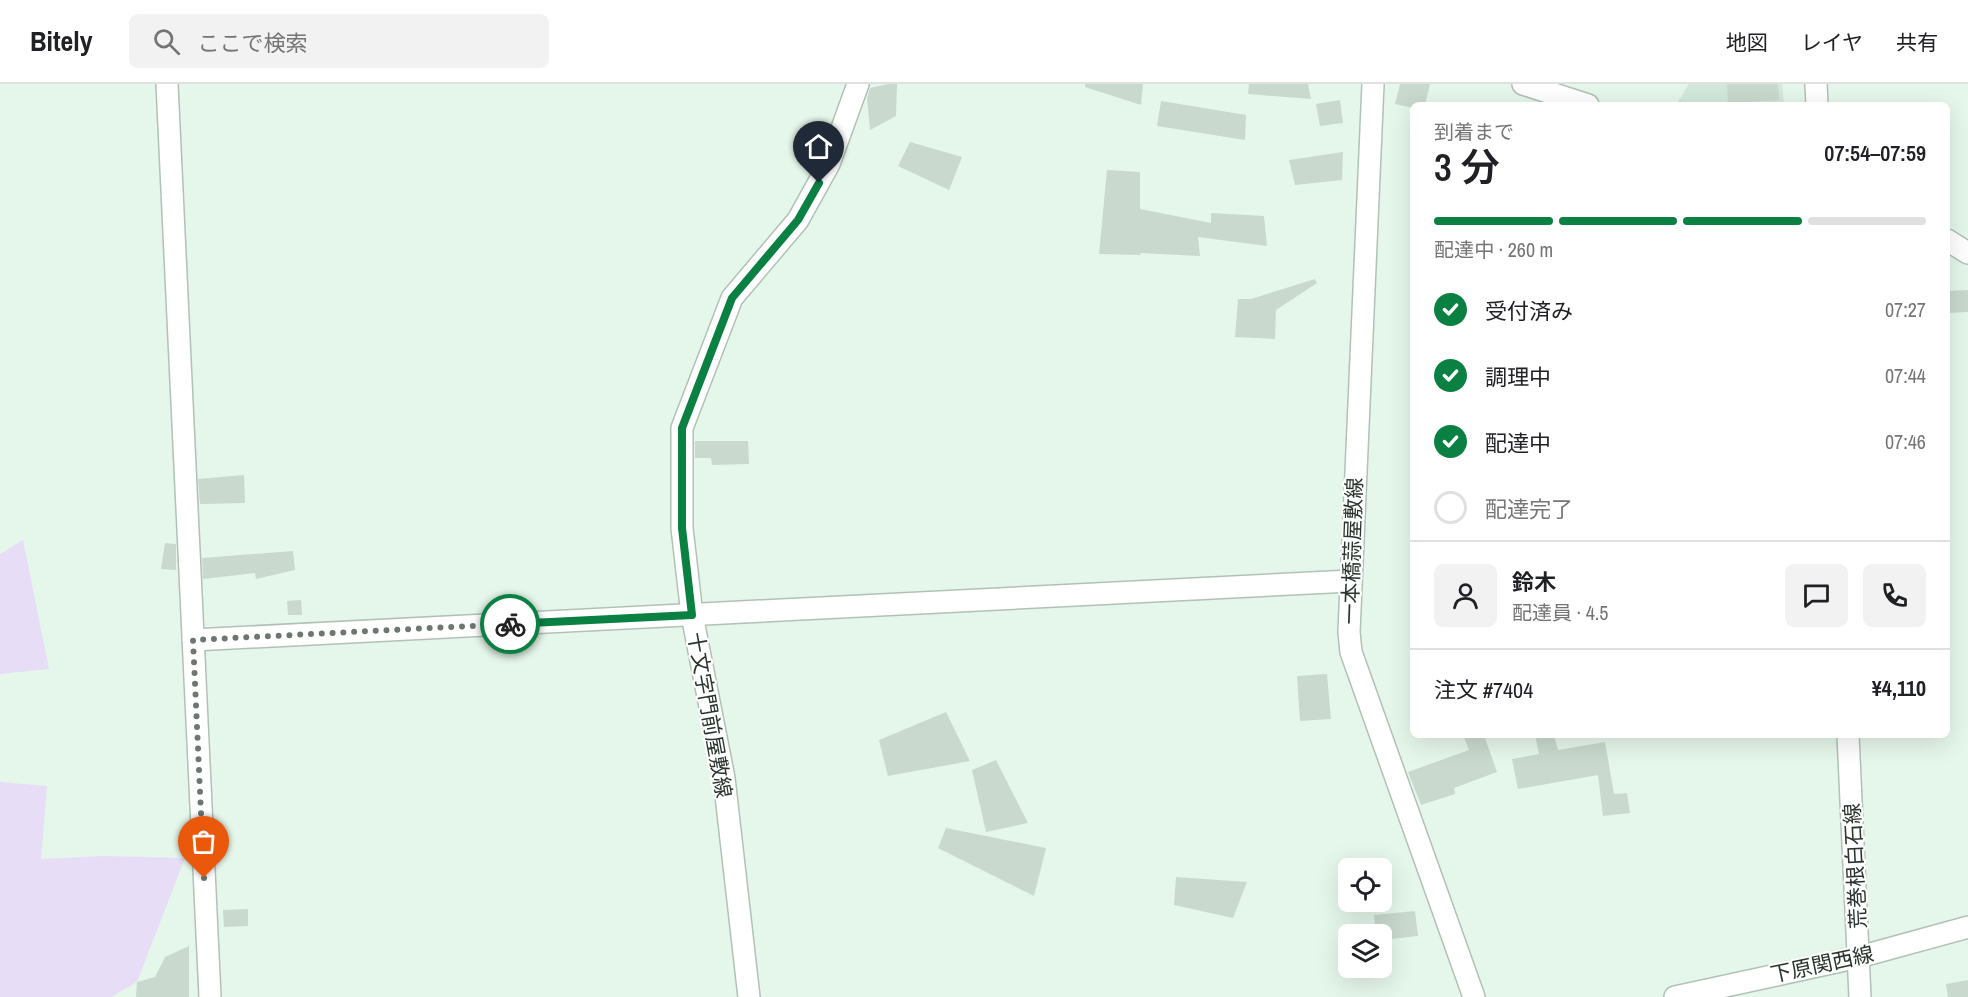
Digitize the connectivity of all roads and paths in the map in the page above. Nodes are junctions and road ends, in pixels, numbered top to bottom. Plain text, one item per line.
1 (167, 84) edge
2 (858, 84) edge
3 (1373, 84) edge
4 (1523, 84) edge
5 (1816, 84) edge
6 (1579, 102) edge
7 (1817, 102) edge
8 (1950, 242) edge
9 (1968, 253) edge
10 (1350, 581) junction
11 (692, 615) junction
12 (193, 640) junction
13 (1848, 738) edge
14 (1968, 927) edge
15 (1859, 957) junction
16 (210, 997) edge
17 (749, 997) edge
18 (1474, 997) edge
19 (1675, 997) edge
20 (1860, 997) edge

1 - 12 street
2 - 11 street, 十文字門前屋敷線
3 - 10 street, 一本橋蒜屋敷線
4 - 6 street
5 - 7 street
8 - 9 street
10 - 11 street
10 - 18 street, 一本橋蒜屋敷線
11 - 12 street
11 - 17 street, 十文字門前屋敷線
12 - 16 street
13 - 15 street, 荒巻根白石線
14 - 15 street, 下原関西線
15 - 19 street, 下原関西線
15 - 20 street, 荒巻根白石線

